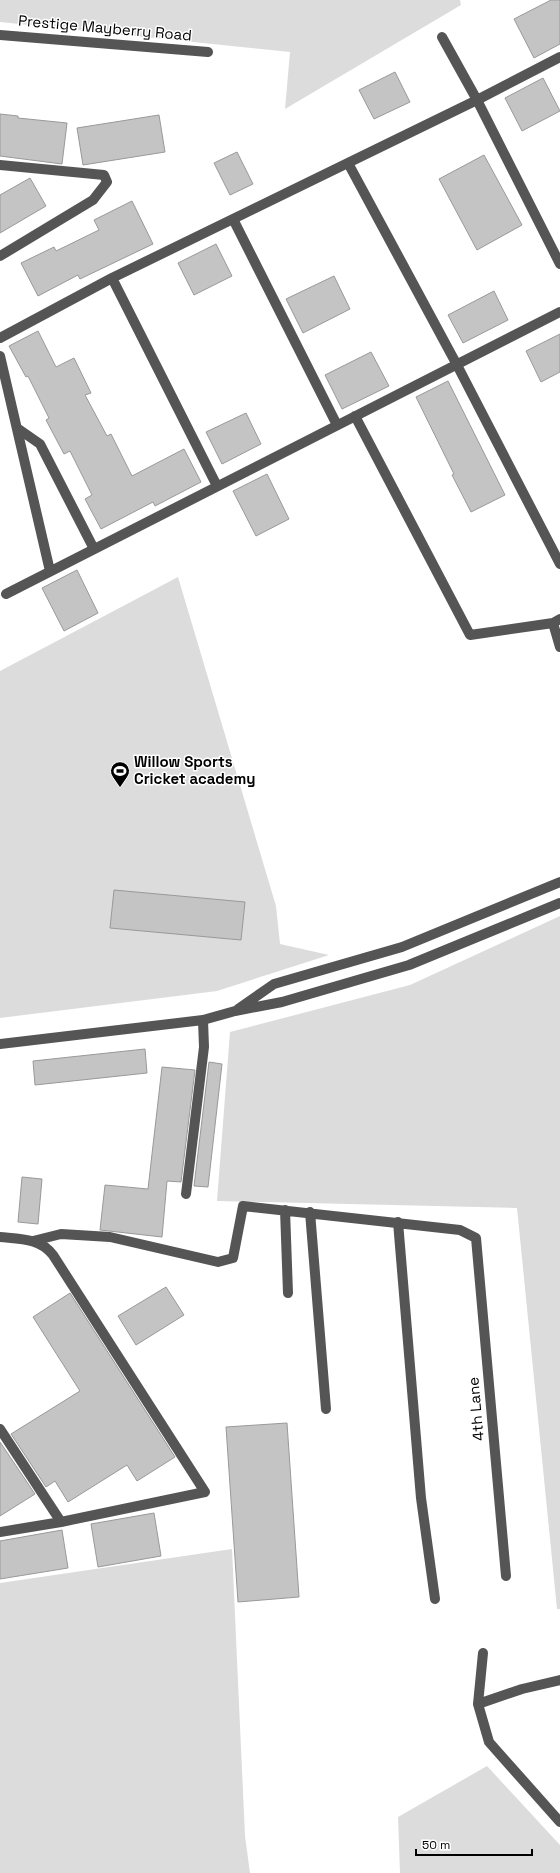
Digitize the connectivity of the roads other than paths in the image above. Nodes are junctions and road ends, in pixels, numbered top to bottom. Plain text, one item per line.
1 (0, 35) edge
2 (442, 37) dead end
3 (208, 52) dead end
4 (560, 57) edge
5 (477, 100) junction
6 (348, 163) junction
7 (0, 165) edge
8 (233, 219) junction
9 (0, 256) edge
10 (560, 264) edge
11 (112, 278) junction
12 (560, 312) edge
13 (0, 338) edge
14 (0, 356) edge
15 (456, 365) junction
16 (355, 416) junction
17 (337, 425) junction
18 (17, 428) junction
19 (217, 486) junction
20 (94, 549) junction
21 (560, 564) edge
22 (50, 571) junction
23 (6, 594) dead end
24 (556, 621) edge
25 (560, 647) edge
26 (560, 882) edge
27 (560, 903) edge
28 (235, 1011) junction
29 (203, 1020) junction
30 (0, 1044) edge
31 (186, 1194) dead end
32 (285, 1210) junction
33 (310, 1212) junction
34 (398, 1222) junction
35 (0, 1237) edge
36 (33, 1241) junction
37 (288, 1293) dead end
38 (326, 1409) dead end
39 (0, 1429) edge
40 (61, 1522) junction
41 (0, 1532) edge
42 (506, 1576) dead end
43 (435, 1600) dead end
44 (483, 1653) dead end
45 (560, 1680) edge
46 (478, 1704) junction
47 (560, 1822) edge

1 - 3 street, Prestige Mayberry Road
2 - 5 street
4 - 5 street
5 - 6 street
5 - 10 street
6 - 8 street
6 - 15 street
7 - 9 street
8 - 11 street
8 - 17 street
11 - 13 street
11 - 19 street
12 - 15 street
14 - 18 street
15 - 16 street
15 - 21 street
16 - 17 street
16 - 24 street
17 - 19 street
18 - 20 street
18 - 22 street
19 - 20 street
20 - 22 street
22 - 23 street
24 - 25 street
26 - 28 street
27 - 28 street
28 - 29 street
29 - 30 street
29 - 31 street
32 - 33 street
32 - 36 street
32 - 37 street
33 - 34 street
33 - 38 street
34 - 42 street, 4th Lane
34 - 43 street
35 - 36 street
36 - 40 street
39 - 40 street
40 - 41 street
44 - 46 street
45 - 46 street
46 - 47 street

